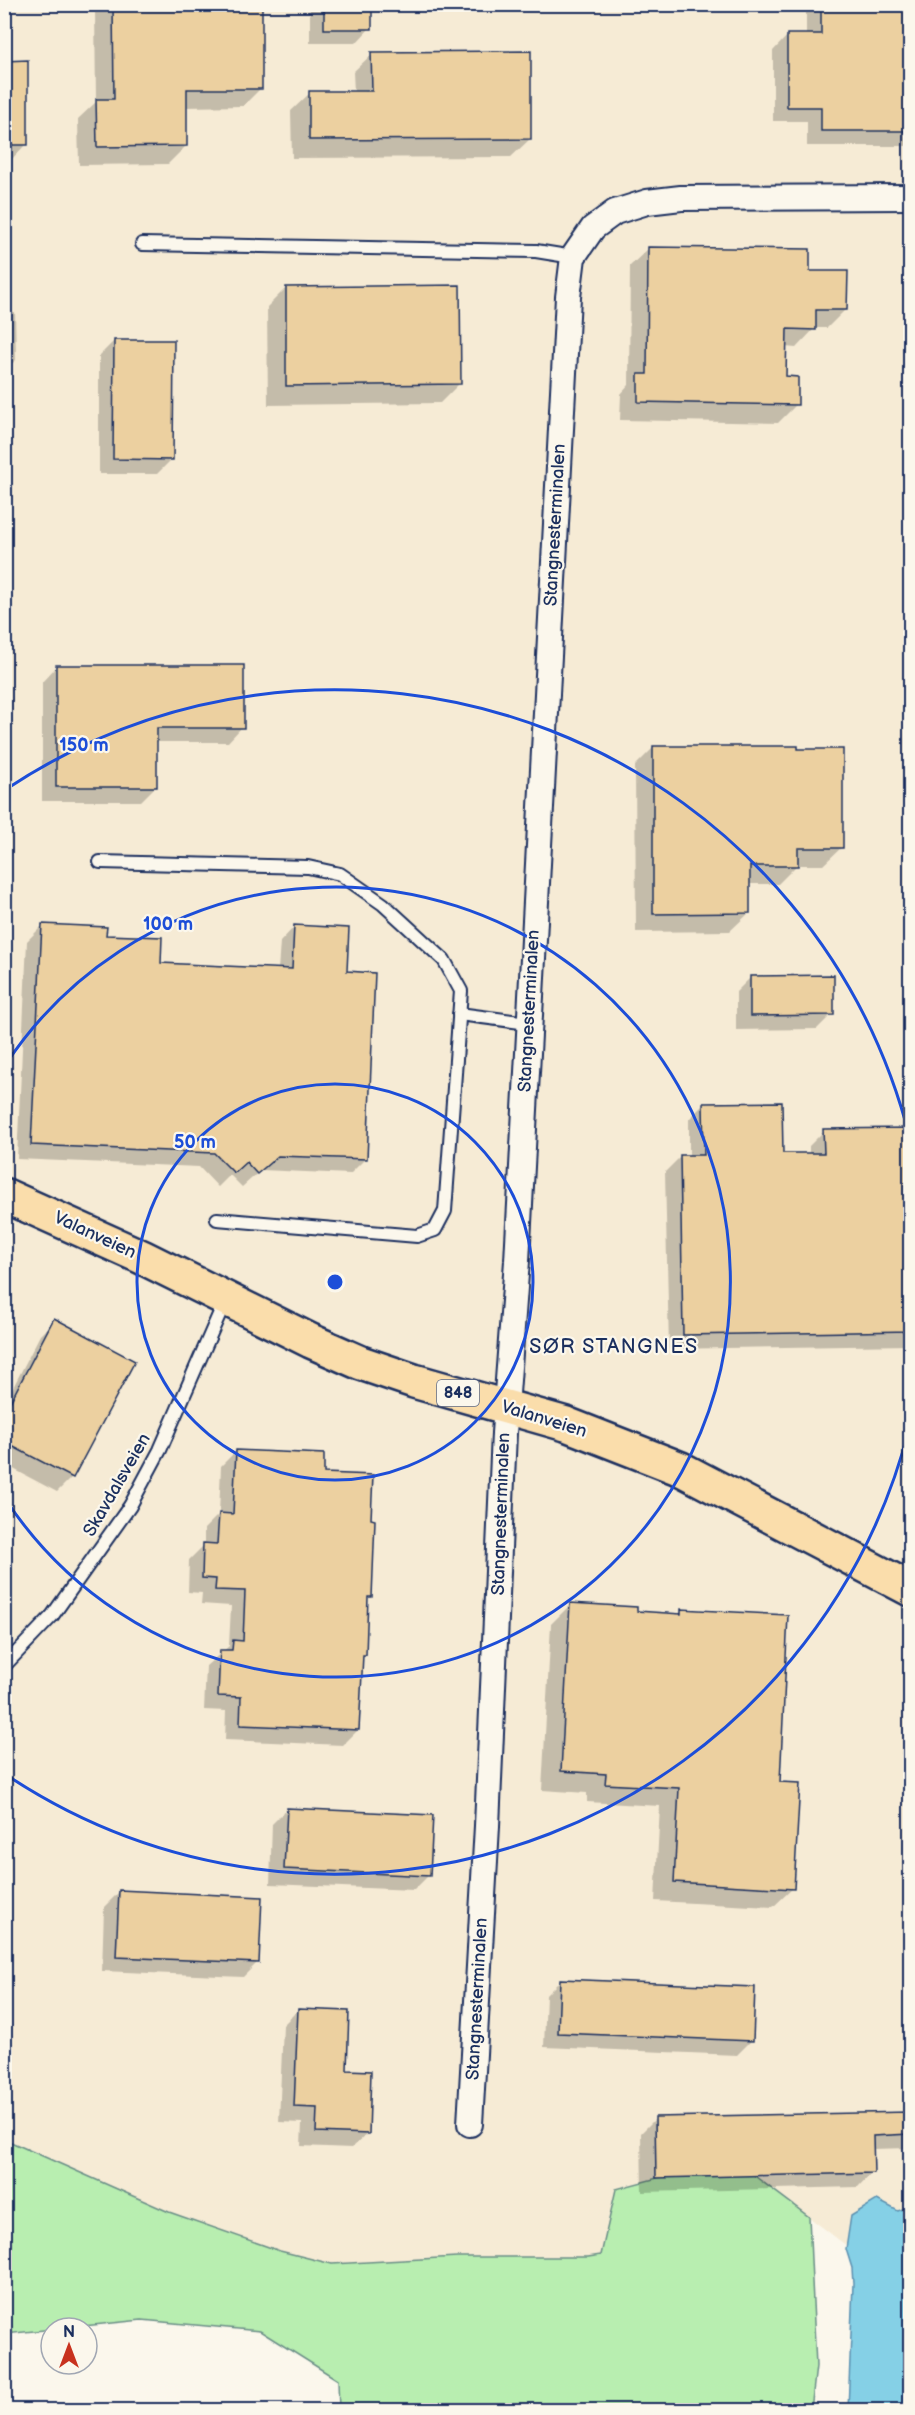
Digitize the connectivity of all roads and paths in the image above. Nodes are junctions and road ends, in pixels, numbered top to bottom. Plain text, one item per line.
1 (910, 197) edge
2 (142, 244) dead end
3 (573, 257) junction
4 (100, 862) dead end
5 (459, 1014) junction
6 (528, 1023) junction
7 (4, 1195) edge
8 (216, 1219) dead end
9 (225, 1299) junction
10 (506, 1407) junction
11 (910, 1589) edge
12 (4, 1666) edge
13 (470, 2124) dead end

1 - 3 street, Stangnesterminalen
2 - 3 lane
3 - 6 street, Stangnesterminalen
4 - 5 lane
5 - 6 lane
5 - 8 lane
6 - 10 street, Stangnesterminalen
7 - 9 main road, Valanveien / 848
9 - 10 main road, Valanveien / 848
9 - 12 lane, Skavdalsveien
10 - 11 main road, Valanveien / 848
10 - 13 street, Stangnesterminalen

